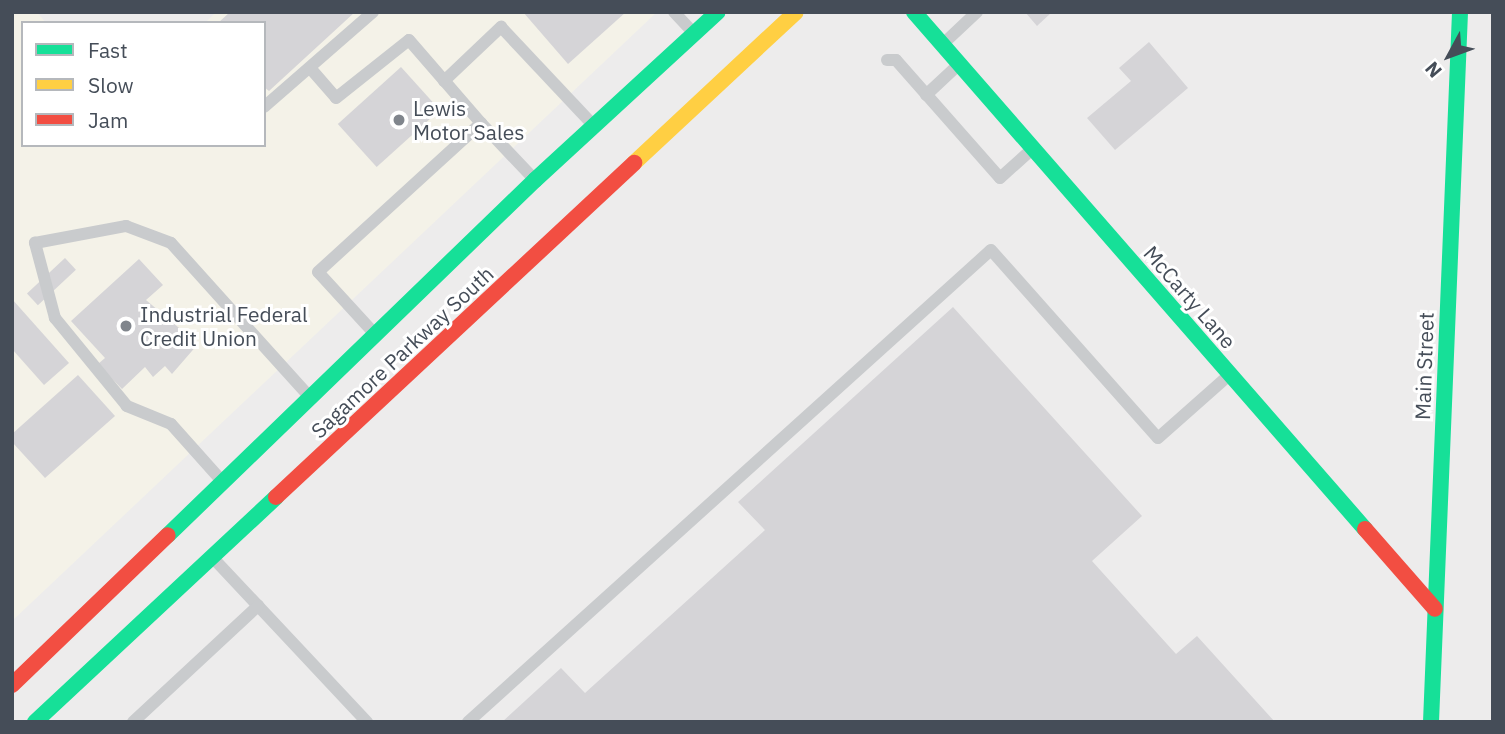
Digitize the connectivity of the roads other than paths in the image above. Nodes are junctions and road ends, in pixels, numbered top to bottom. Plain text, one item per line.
1 (373, 12) edge
2 (674, 12) edge
3 (718, 12) edge
4 (796, 12) edge
5 (914, 12) edge
6 (977, 12) edge
7 (1460, 12) edge
8 (695, 34) junction
9 (942, 44) junction
10 (887, 60) dead end
11 (959, 64) junction
12 (311, 69) junction
13 (444, 81) junction
14 (926, 94) junction
15 (266, 105) edge
16 (481, 123) junction
17 (594, 126) junction
18 (1033, 149) junction
19 (535, 180) junction
20 (375, 335) junction
21 (1230, 374) junction
22 (310, 397) junction
23 (221, 480) junction
24 (212, 557) junction
25 (258, 606) junction
26 (1435, 609) junction
27 (12, 685) edge
28 (35, 722) edge
29 (133, 722) edge
30 (368, 722) edge
31 (468, 722) edge
32 (1431, 722) edge

1 - 12 lane
2 - 8 lane
3 - 8 main road, Sagamore Parkway South
4 - 24 main road, Sagamore Parkway South
5 - 9 main road, McCarty Lane
6 - 9 lane
7 - 26 main road, Main Street
8 - 17 main road, Sagamore Parkway South
9 - 11 main road, McCarty Lane
10 - 14 lane
11 - 14 lane
11 - 18 main road, McCarty Lane
12 - 13 lane
12 - 15 lane
13 - 16 lane
13 - 17 lane
14 - 18 lane
16 - 19 lane
16 - 20 lane
17 - 19 main road, Sagamore Parkway South
18 - 21 main road, McCarty Lane
19 - 20 main road, Sagamore Parkway South
20 - 22 main road, Sagamore Parkway South
21 - 26 main road, McCarty Lane
21 - 31 lane
22 - 23 main road, Sagamore Parkway South
22 - 23 lane
23 - 27 main road, Sagamore Parkway South
24 - 25 lane
24 - 28 main road, Sagamore Parkway South
25 - 29 lane
25 - 30 lane
26 - 32 main road, Main Street

